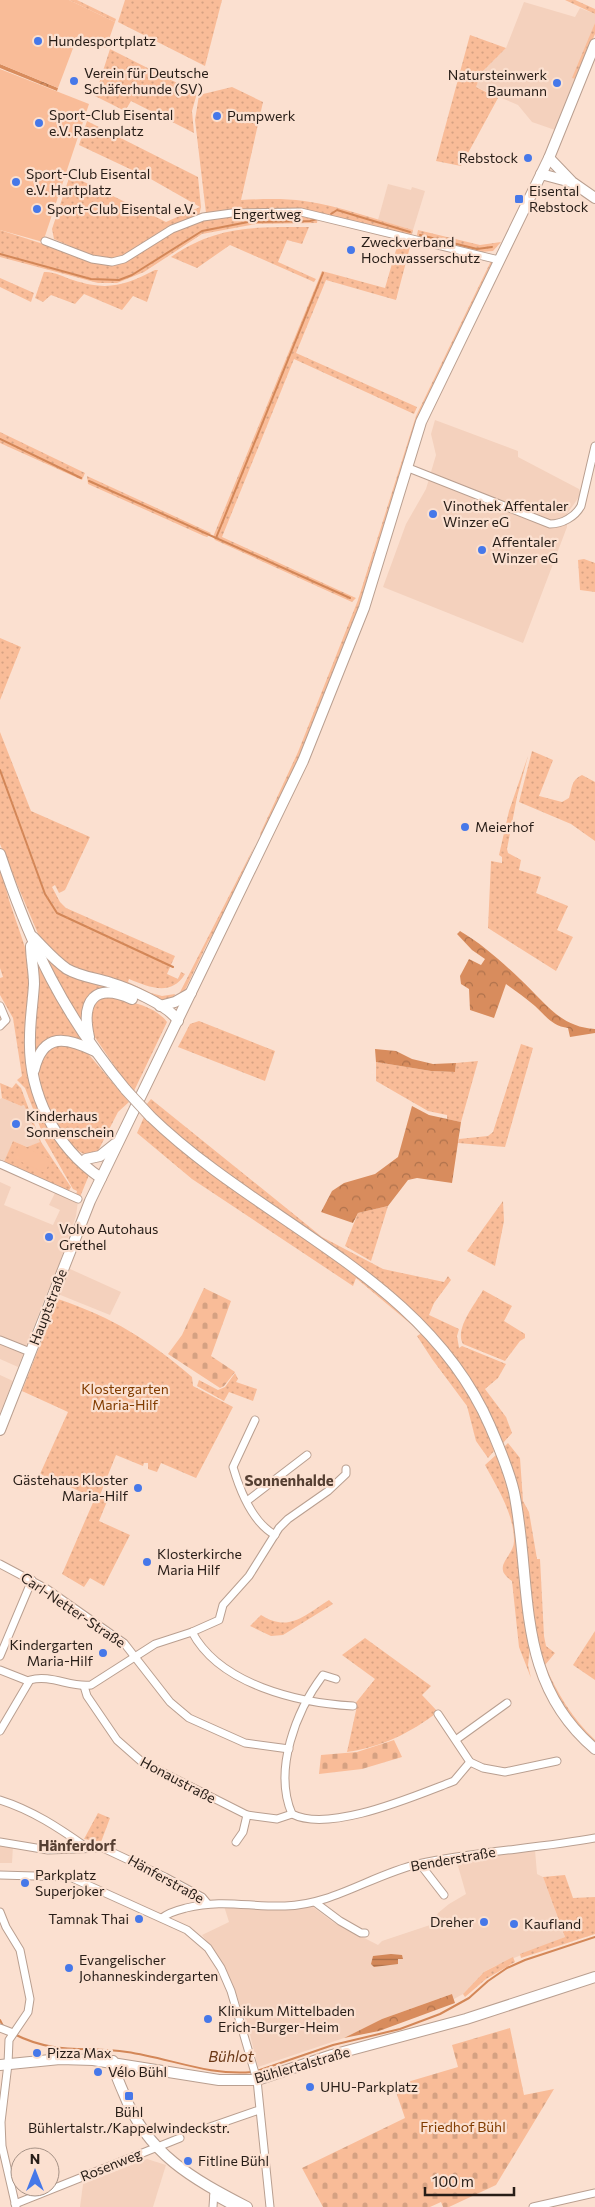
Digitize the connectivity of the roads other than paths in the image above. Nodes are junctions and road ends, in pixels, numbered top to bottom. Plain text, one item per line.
1 (595, 44) edge
2 (549, 158) junction
3 (541, 174) junction
4 (572, 182) junction
5 (595, 198) edge
6 (45, 241) dead end
7 (499, 260) junction
8 (595, 446) edge
9 (406, 467) junction
10 (0, 854) edge
11 (29, 935) junction
12 (191, 993) junction
13 (0, 1006) edge
14 (160, 1006) junction
15 (178, 1021) junction
16 (0, 1026) edge
17 (93, 1048) junction
18 (33, 1073) junction
19 (120, 1140) junction
20 (71, 1152) junction
21 (86, 1159) junction
22 (0, 1164) edge
23 (101, 1177) junction
24 (78, 1199) dead end
25 (0, 1340) edge
26 (30, 1352) junction
27 (254, 1420) dead end
28 (0, 1430) edge
29 (306, 1455) dead end
30 (346, 1469) dead end
31 (247, 1501) junction
32 (275, 1535) junction
33 (0, 1564) edge
34 (32, 1580) junction
35 (192, 1632) junction
36 (135, 1655) junction
37 (0, 1656) edge
38 (0, 1670) edge
39 (336, 1679) dead end
40 (28, 1682) junction
41 (84, 1686) junction
42 (306, 1701) junction
43 (507, 1703) dead end
44 (353, 1706) dead end
45 (438, 1714) dead end
46 (0, 1732) edge
47 (457, 1739) junction
48 (595, 1749) edge
49 (289, 1750) junction
50 (557, 1761) dead end
51 (470, 1762) junction
52 (0, 1800) edge
53 (292, 1814) junction
54 (247, 1815) junction
55 (595, 1838) edge
56 (0, 1842) edge
57 (236, 1842) dead end
58 (86, 1847) junction
59 (420, 1864) junction
60 (0, 1875) edge
61 (444, 1895) dead end
62 (206, 1903) junction
63 (316, 1903) junction
64 (0, 1912) edge
65 (162, 1918) junction
66 (365, 1933) dead end
67 (595, 1977) edge
68 (2, 2028) edge
69 (13, 2033) junction
70 (113, 2061) junction
71 (4, 2065) edge
72 (256, 2078) junction
73 (259, 2110) junction
74 (207, 2128) dead end
75 (180, 2138) dead end
76 (156, 2148) junction
77 (214, 2193) junction
78 (595, 2193) edge
79 (16, 2205) edge
80 (213, 2207) edge
81 (234, 2207) edge
82 (246, 2207) edge
83 (270, 2207) edge
84 (534, 2207) edge

1 - 2 main road, Hauptstraße
2 - 3 main road, Hauptstraße
2 - 4 main road
3 - 4 main road
3 - 7 main road, Hauptstraße
4 - 5 main road
6 - 7 street, Engertweg
7 - 9 main road, Hauptstraße
8 - 9 street
9 - 12 main road, Hauptstraße
10 - 11 main road
11 - 14 main road
11 - 17 main road
11 - 18 main road
12 - 14 main road
12 - 15 main road, Hauptstraße
13 - 16 street
14 - 15 main road
15 - 17 main road
15 - 19 main road, Hauptstraße
17 - 18 main road
17 - 48 main road, bridge
18 - 20 main road
19 - 21 main road
19 - 23 main road, Hauptstraße
20 - 21 main road
20 - 23 main road
21 - 23 main road
22 - 24 street
23 - 26 main road, Hauptstraße
25 - 26 street
26 - 28 main road, Hauptstraße
27 - 31 street
29 - 31 street
30 - 32 street
31 - 32 street
32 - 35 street
33 - 34 street, Carl-Netter-Straße
34 - 36 street, Carl-Netter-Straße
34 - 37 street
35 - 36 street
35 - 42 street
36 - 41 street
36 - 49 street, Carl-Netter-Straße
38 - 40 street
39 - 42 street
40 - 41 street
40 - 46 street
41 - 54 street, Honaustraße
42 - 44 street
42 - 49 street
43 - 47 street
45 - 47 street
47 - 51 street
49 - 53 street
50 - 51 street
51 - 53 street, Honaustraße
52 - 58 street, Hänferstraße
53 - 54 street, Honaustraße
54 - 57 street
55 - 59 street, Benderstraße
56 - 58 street
58 - 62 street, Hänferstraße
59 - 61 street
59 - 63 street, Benderstraße
60 - 65 street
62 - 63 street, Hänferstraße
62 - 65 street
63 - 66 street
64 - 69 street
65 - 72 street
67 - 72 main road, Bühlertalstraße
68 - 69 street
69 - 71 street
70 - 71 main road, Bühlertalstraße
70 - 72 main road, Bühlertalstraße
70 - 76 main road
71 - 79 street
72 - 73 street
73 - 74 street
73 - 83 street
75 - 76 street, Rosenweg
76 - 77 main road
76 - 79 street, Rosenweg
77 - 80 street
77 - 81 street
77 - 82 main road
78 - 84 street

